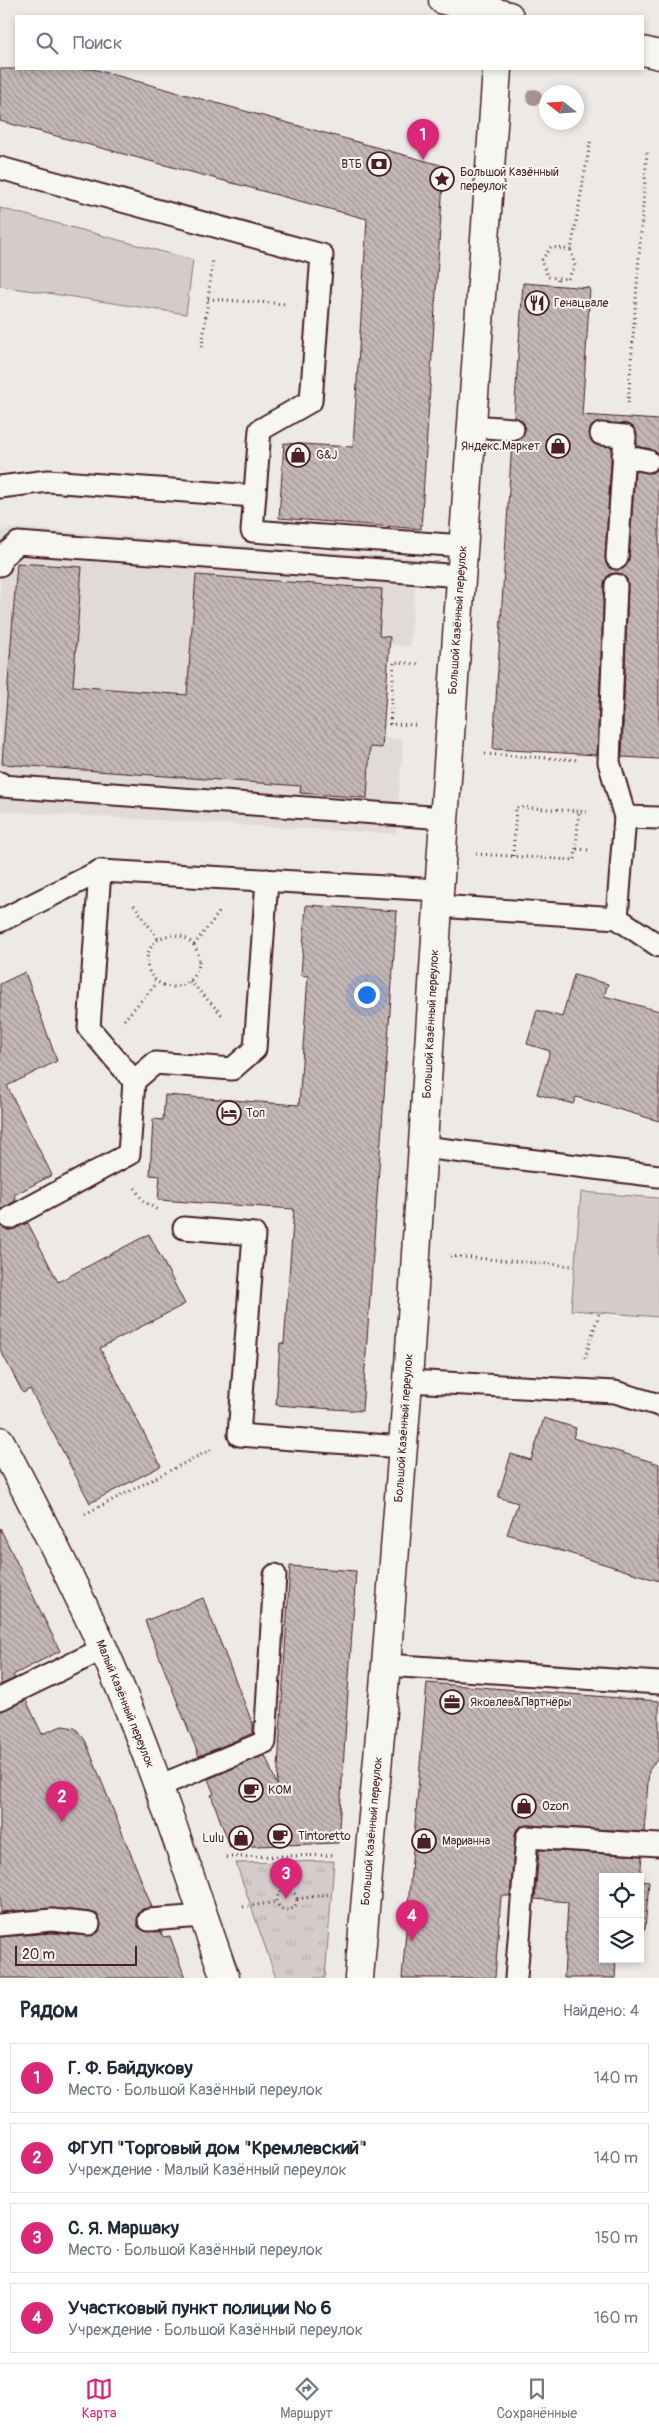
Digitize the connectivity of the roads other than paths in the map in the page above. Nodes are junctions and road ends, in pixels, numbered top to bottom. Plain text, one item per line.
1 (443, 0) edge
2 (499, 15) edge
3 (644, 51) edge
4 (659, 55) edge
5 (497, 70) edge
6 (0, 168) edge
7 (471, 426) junction
8 (513, 429) dead end
9 (601, 434) dead end
10 (624, 456) junction
11 (648, 461) dead end
12 (0, 487) edge
13 (254, 496) junction
14 (462, 546) junction
15 (617, 558) dead end
16 (0, 565) edge
17 (461, 576) junction
18 (616, 585) dead end
19 (0, 783) edge
20 (624, 813) junction
21 (444, 818) junction
22 (659, 818) edge
23 (100, 871) junction
24 (267, 880) junction
25 (438, 898) junction
26 (618, 918) junction
27 (0, 921) edge
28 (659, 946) edge
29 (134, 1081) junction
30 (423, 1147) junction
31 (659, 1176) edge
32 (10, 1218) dead end
33 (184, 1228) road end
34 (408, 1381) junction
35 (659, 1405) edge
36 (0, 1441) edge
37 (402, 1447) junction
38 (275, 1575) dead end
39 (103, 1649) junction
40 (386, 1665) junction
41 (659, 1683) edge
42 (0, 1699) edge
43 (159, 1786) junction
44 (659, 1845) edge
45 (203, 1916) junction
46 (149, 1920) dead end
47 (89, 1924) dead end
48 (0, 1925) edge
49 (225, 1978) edge
50 (359, 1978) edge
51 (516, 1978) edge

1 - 2 street
3 - 4 street
5 - 7 street, Большой Казённый переулок
6 - 13 lane
7 - 8 lane
7 - 14 street, Большой Казённый переулок
9 - 10 lane
10 - 11 lane
10 - 15 lane
12 - 13 lane
13 - 14 lane
14 - 17 street, Большой Казённый переулок
16 - 17 lane
17 - 21 street, Большой Казённый переулок
18 - 20 lane
19 - 21 lane
20 - 22 lane
20 - 26 lane
21 - 25 street, Большой Казённый переулок
23 - 24 lane
23 - 27 lane
23 - 29 lane
24 - 25 lane
24 - 29 lane
25 - 26 lane
25 - 30 street, Большой Казённый переулок
26 - 28 lane
29 - 32 lane
30 - 31 lane
30 - 34 street, Большой Казённый переулок
33 - 37 lane
34 - 35 lane
34 - 37 street, Большой Казённый переулок
36 - 39 street, Малый Казённый переулок
37 - 40 street, Большой Казённый переулок
38 - 43 lane
39 - 42 lane
39 - 43 street, Малый Казённый переулок
40 - 41 lane
40 - 50 street, Большой Казённый переулок
43 - 45 street, Малый Казённый переулок
44 - 51 lane
45 - 46 lane
45 - 49 street, Малый Казённый переулок
47 - 48 lane

